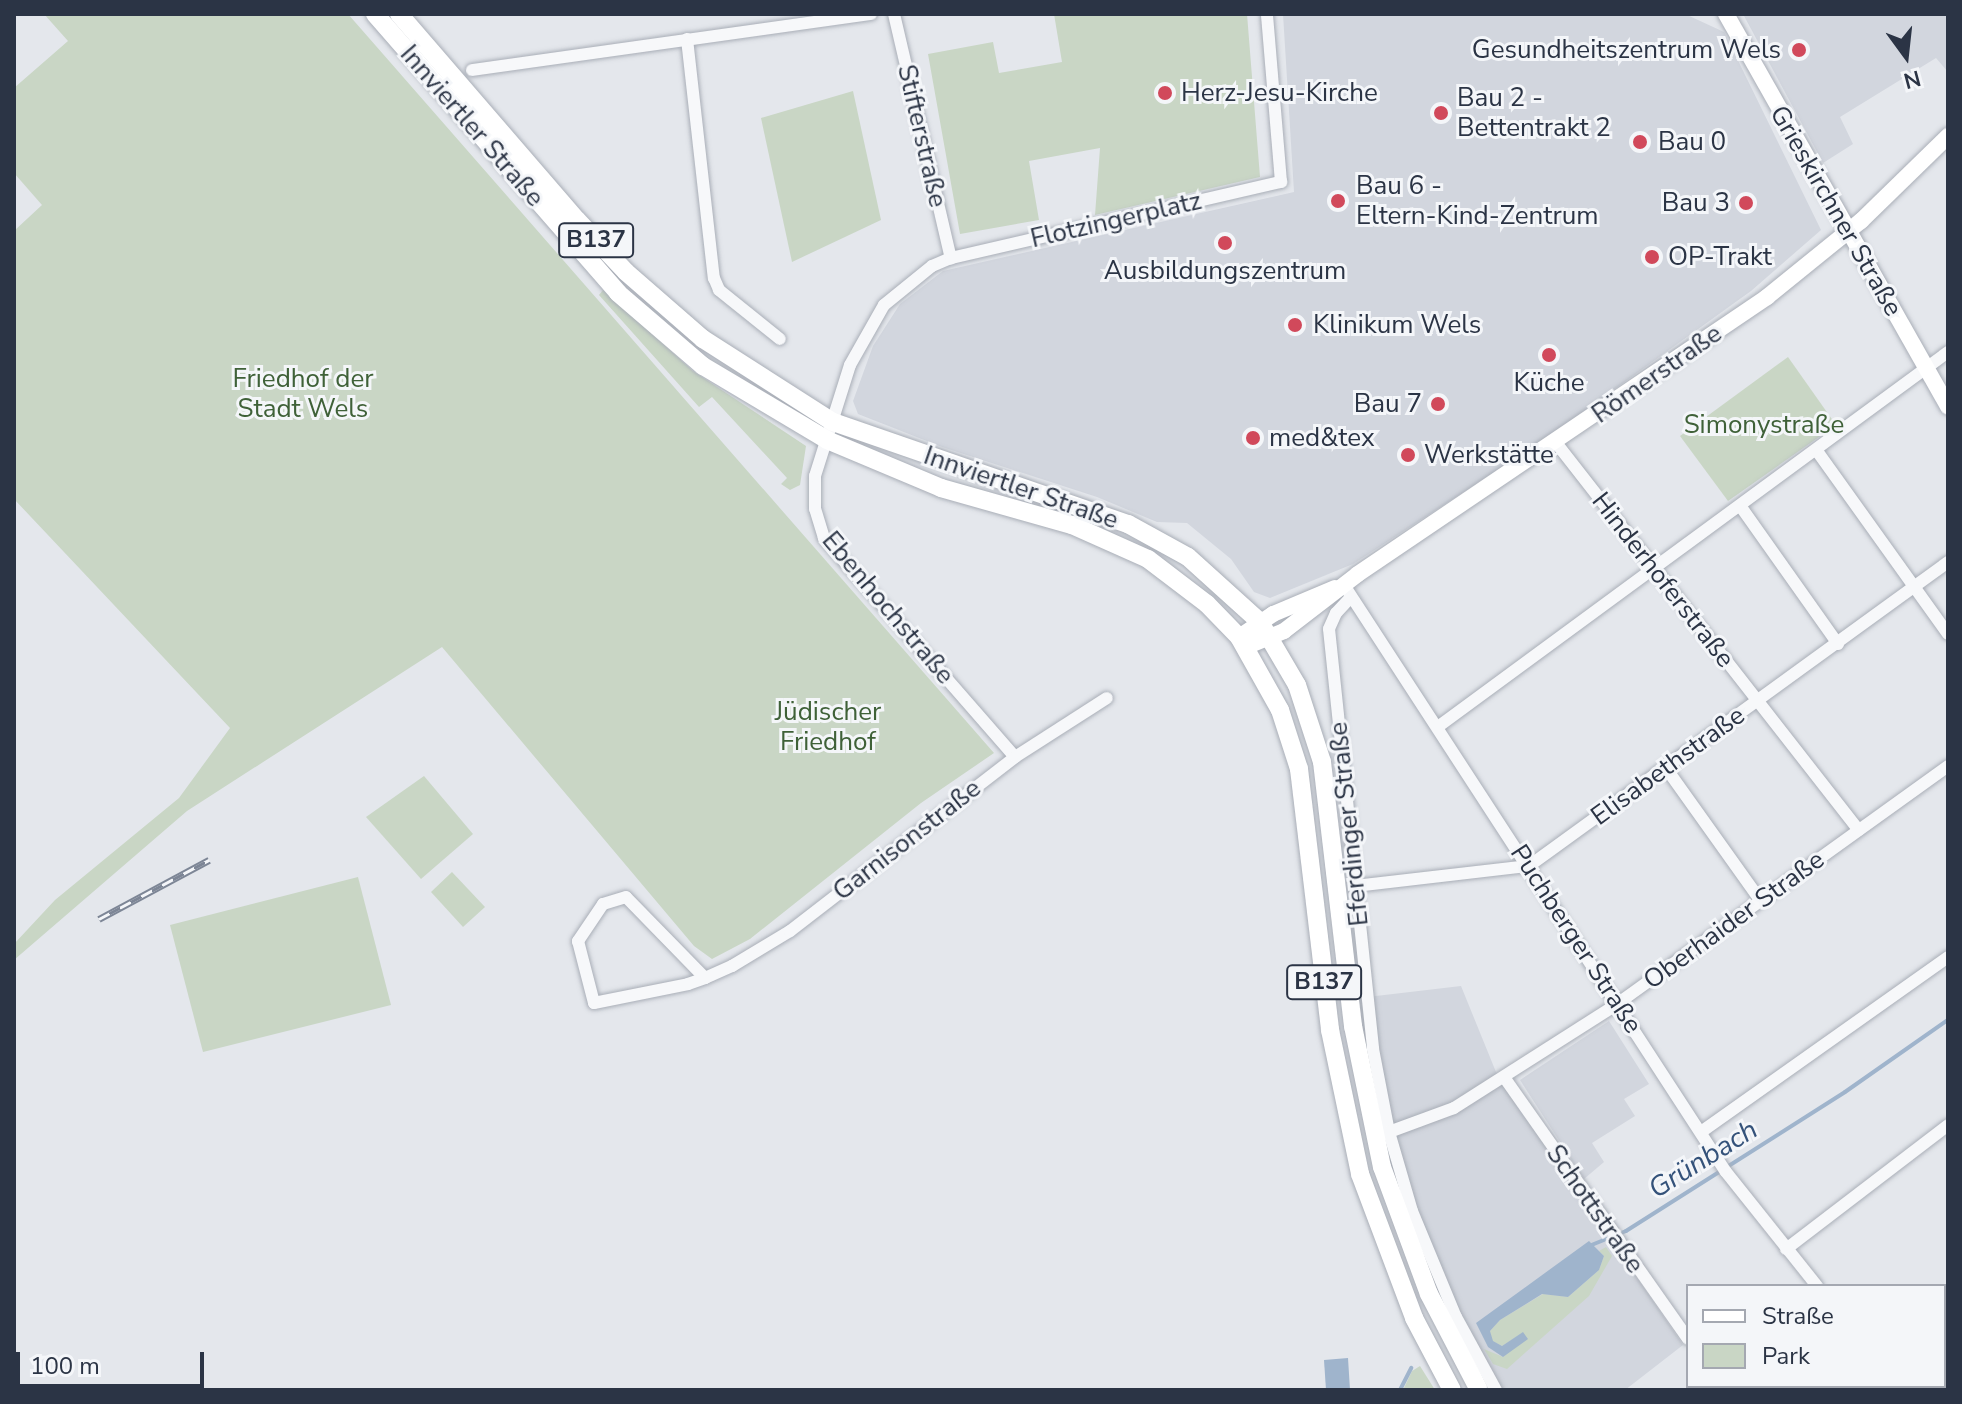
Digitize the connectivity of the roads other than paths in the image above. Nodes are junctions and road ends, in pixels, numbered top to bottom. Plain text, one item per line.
1 (375, 14) edge
2 (399, 14) edge
3 (871, 14) edge
4 (894, 14) edge
5 (1267, 14) edge
6 (1726, 14) edge
7 (687, 39) junction
8 (472, 70) dead end
9 (1945, 145) edge
10 (1847, 234) junction
11 (951, 258) junction
12 (780, 339) dead end
13 (1948, 352) edge
14 (1927, 371) junction
15 (1948, 407) edge
16 (833, 422) junction
17 (827, 440) junction
18 (1557, 444) junction
19 (1817, 451) junction
20 (1741, 507) junction
21 (1948, 562) edge
22 (1655, 569) junction
23 (1915, 587) junction
24 (1348, 591) junction
25 (1260, 622) junction
26 (1948, 634) edge
27 (1270, 640) junction
28 (1242, 642) junction
29 (1838, 644) junction
30 (1107, 698) dead end
31 (1756, 702) junction
32 (1439, 726) junction
33 (1015, 757) junction
34 (1948, 766) edge
35 (1666, 768) junction
36 (1859, 830) junction
37 (1529, 866) junction
38 (1355, 886) junction
39 (1761, 901) junction
40 (1948, 957) edge
41 (705, 978) junction
42 (1617, 1004) junction
43 (1504, 1077) junction
44 (1943, 1129) edge
45 (1389, 1132) junction
46 (1701, 1132) junction
47 (1948, 1145) edge
48 (1786, 1249) junction
49 (1815, 1284) edge
50 (1686, 1336) edge
51 (1483, 1382) edge
52 (1452, 1390) edge
53 (1496, 1390) edge
54 (1506, 1390) edge

1 - 17 main road, Innviertler Straße / B137
2 - 16 main road, Innviertler Straße / B137
3 - 7 street
4 - 11 street, Stifterstraße
5 - 11 street, Flotzingerplatz
6 - 10 main road, Grieskirchner Straße
7 - 8 street
7 - 12 street
9 - 10 main road, Römerstraße
10 - 14 main road, Grieskirchner Straße
10 - 18 main road, Römerstraße
11 - 16 street, Flotzingerplatz
13 - 14 street
14 - 15 main road, Grieskirchner Straße
14 - 19 street
16 - 17 street, Ebenhochstraße
16 - 25 main road, Innviertler Straße / B137
17 - 28 main road, Innviertler Straße / B137
17 - 33 street, Ebenhochstraße
18 - 22 street, Hinderhoferstraße
18 - 24 main road, Römerstraße
19 - 20 street
19 - 23 street
20 - 22 street
20 - 29 street
21 - 23 street, Elisabethstraße
22 - 31 street, Hinderhoferstraße
22 - 32 street
23 - 26 street
23 - 29 street, Elisabethstraße
24 - 25 main road, Römerstraße
24 - 27 main road, Römerstraße
24 - 32 street, Puchberger Straße
24 - 38 street, Eferdinger Straße
25 - 27 main road, Innviertler Straße / B137
25 - 28 main road, Römerstraße
27 - 28 main road, Römerstraße
27 - 51 main road, Innviertler Straße / B137
28 - 52 main road, Innviertler Straße / B137
29 - 31 street, Elisabethstraße
30 - 33 street, Garnisonstraße
31 - 35 street, Elisabethstraße
31 - 36 street, Hinderhoferstraße
32 - 37 street, Puchberger Straße
33 - 41 street, Garnisonstraße
34 - 36 street, Oberhaider Straße
35 - 37 street, Elisabethstraße
35 - 39 street
36 - 39 street, Oberhaider Straße
37 - 38 street, Elisabethstraße
37 - 42 street, Puchberger Straße
38 - 45 street, Eferdinger Straße
39 - 42 street, Oberhaider Straße
40 - 46 street
41 - 41 street, Garnisonstraße
42 - 43 street, Oberhaider Straße
42 - 46 street, Puchberger Straße
43 - 45 street, Oberhaider Straße
43 - 50 street, Schottstraße
44 - 47 street
44 - 48 street
45 - 51 street, Eferdinger Straße
46 - 48 street, Puchberger Straße
48 - 49 street, Puchberger Straße
51 - 53 street, Eferdinger Straße
51 - 54 street

